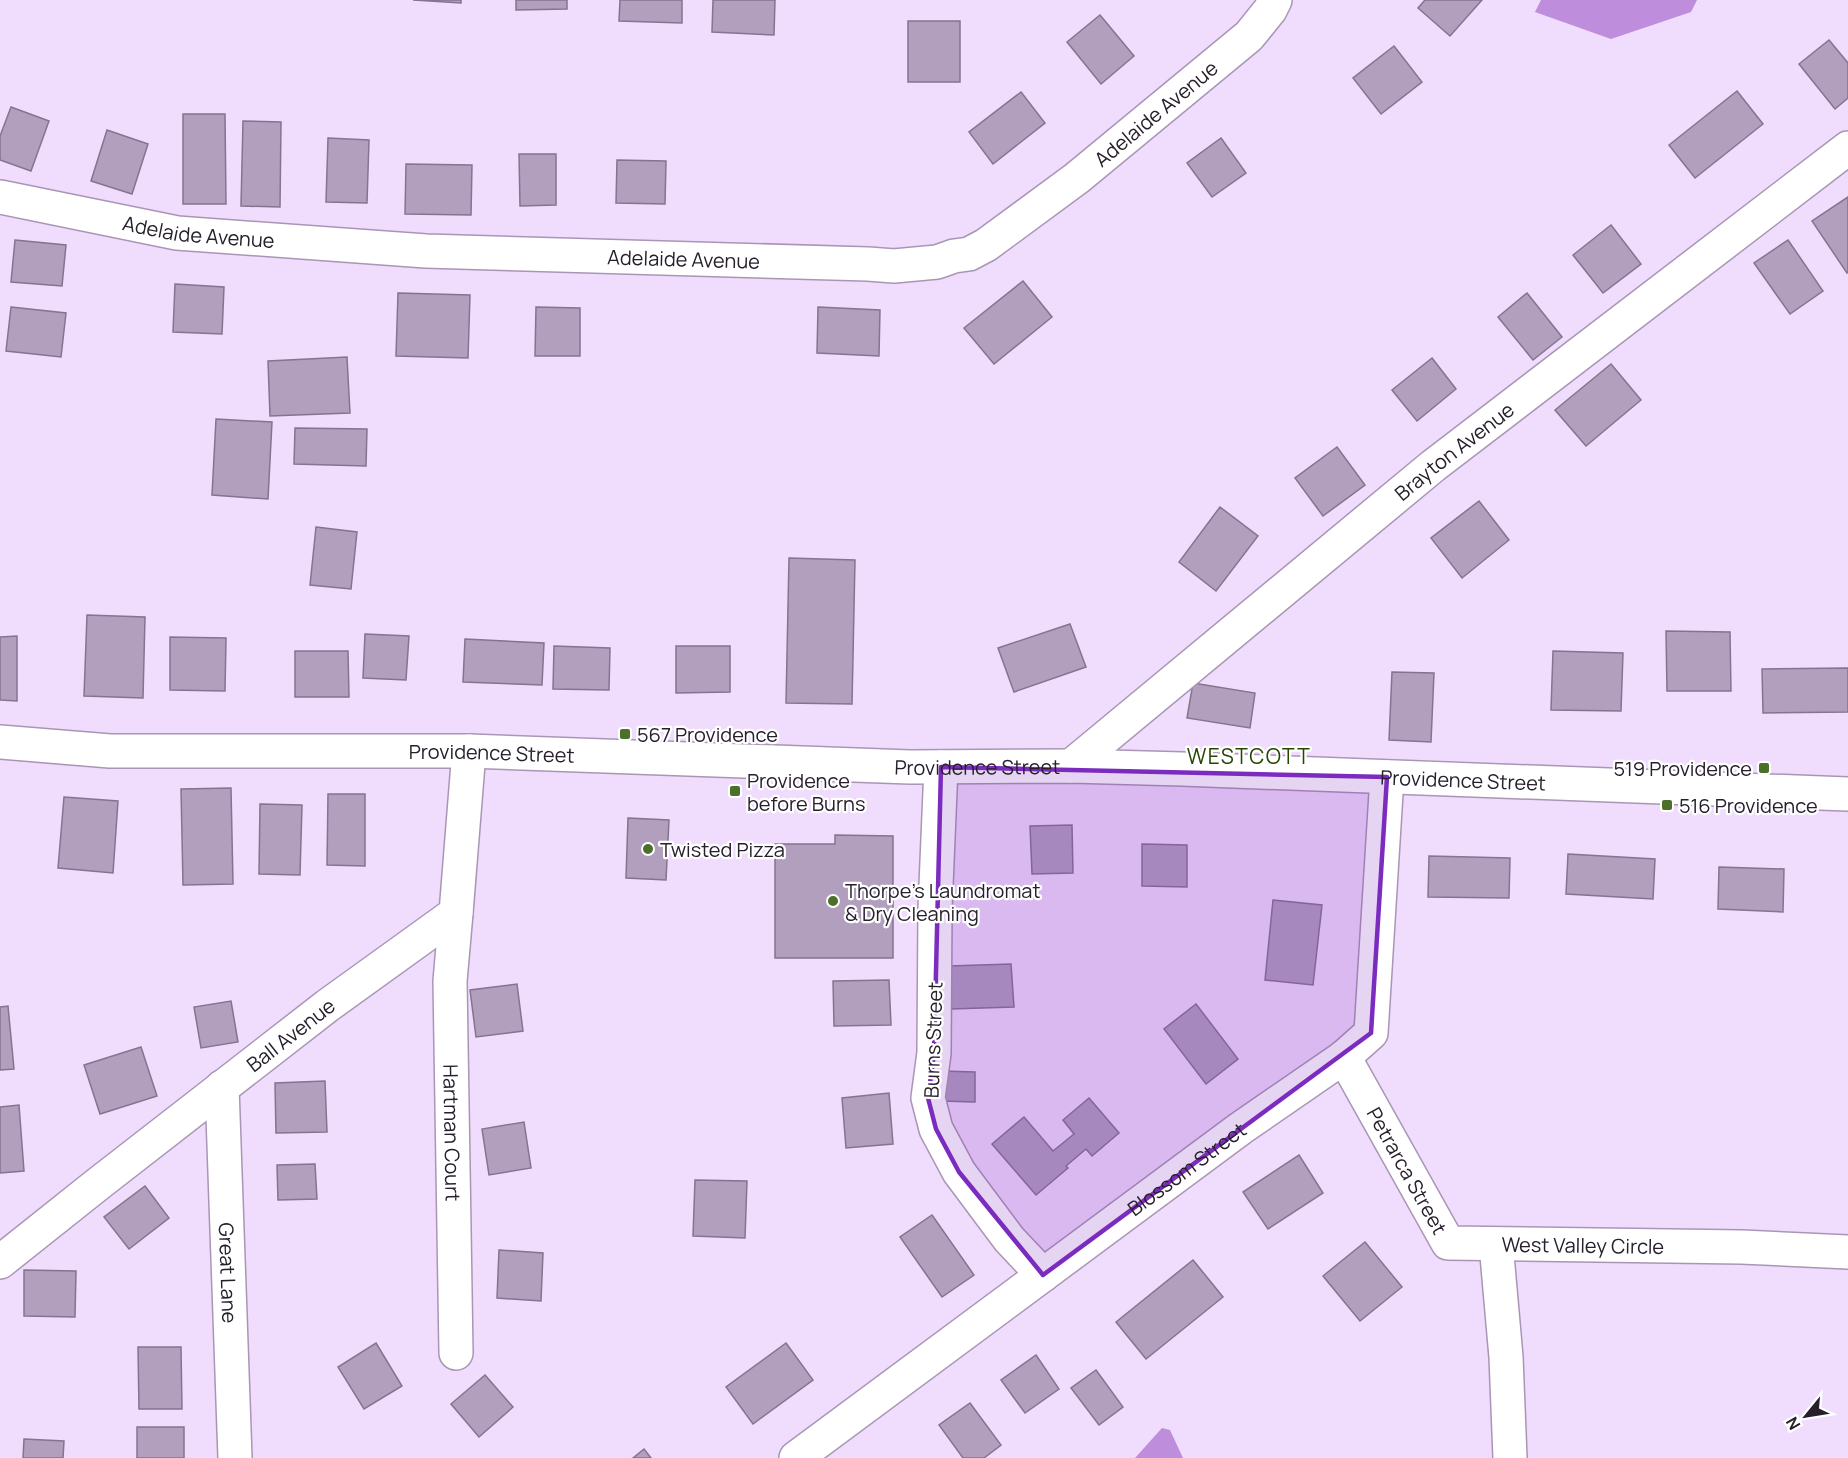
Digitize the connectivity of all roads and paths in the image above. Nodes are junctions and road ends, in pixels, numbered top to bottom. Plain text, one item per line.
1 (1275, 0) edge
2 (1848, 148) edge
3 (0, 198) edge
4 (0, 742) edge
5 (469, 751) junction
6 (1071, 766) junction
7 (941, 767) junction
8 (1387, 777) junction
9 (1848, 794) edge
10 (456, 913) junction
11 (1344, 1057) junction
12 (222, 1087) junction
13 (1496, 1244) junction
14 (1848, 1252) edge
15 (0, 1262) edge
16 (1043, 1275) junction
17 (456, 1353) dead end
18 (235, 1458) edge
19 (796, 1458) edge
20 (1510, 1458) edge

1 - 3 street, Adelaide Avenue
2 - 6 street, Brayton Avenue
4 - 5 street, Providence Street
5 - 7 street, Providence Street
5 - 10 street
6 - 7 street, Providence Street
6 - 8 street, Providence Street
7 - 16 street, Burns Street
8 - 9 street, Providence Street
8 - 11 street, Blossom Street
10 - 12 street, Ball Avenue
10 - 17 street, Hartman Court
11 - 13 street, Petrarca Street
11 - 16 street, Blossom Street
12 - 15 street, Ball Avenue
12 - 18 street, Great Lane
13 - 14 street, West Valley Circle
13 - 20 street, West Valley Circle
16 - 19 street, Blossom Street

